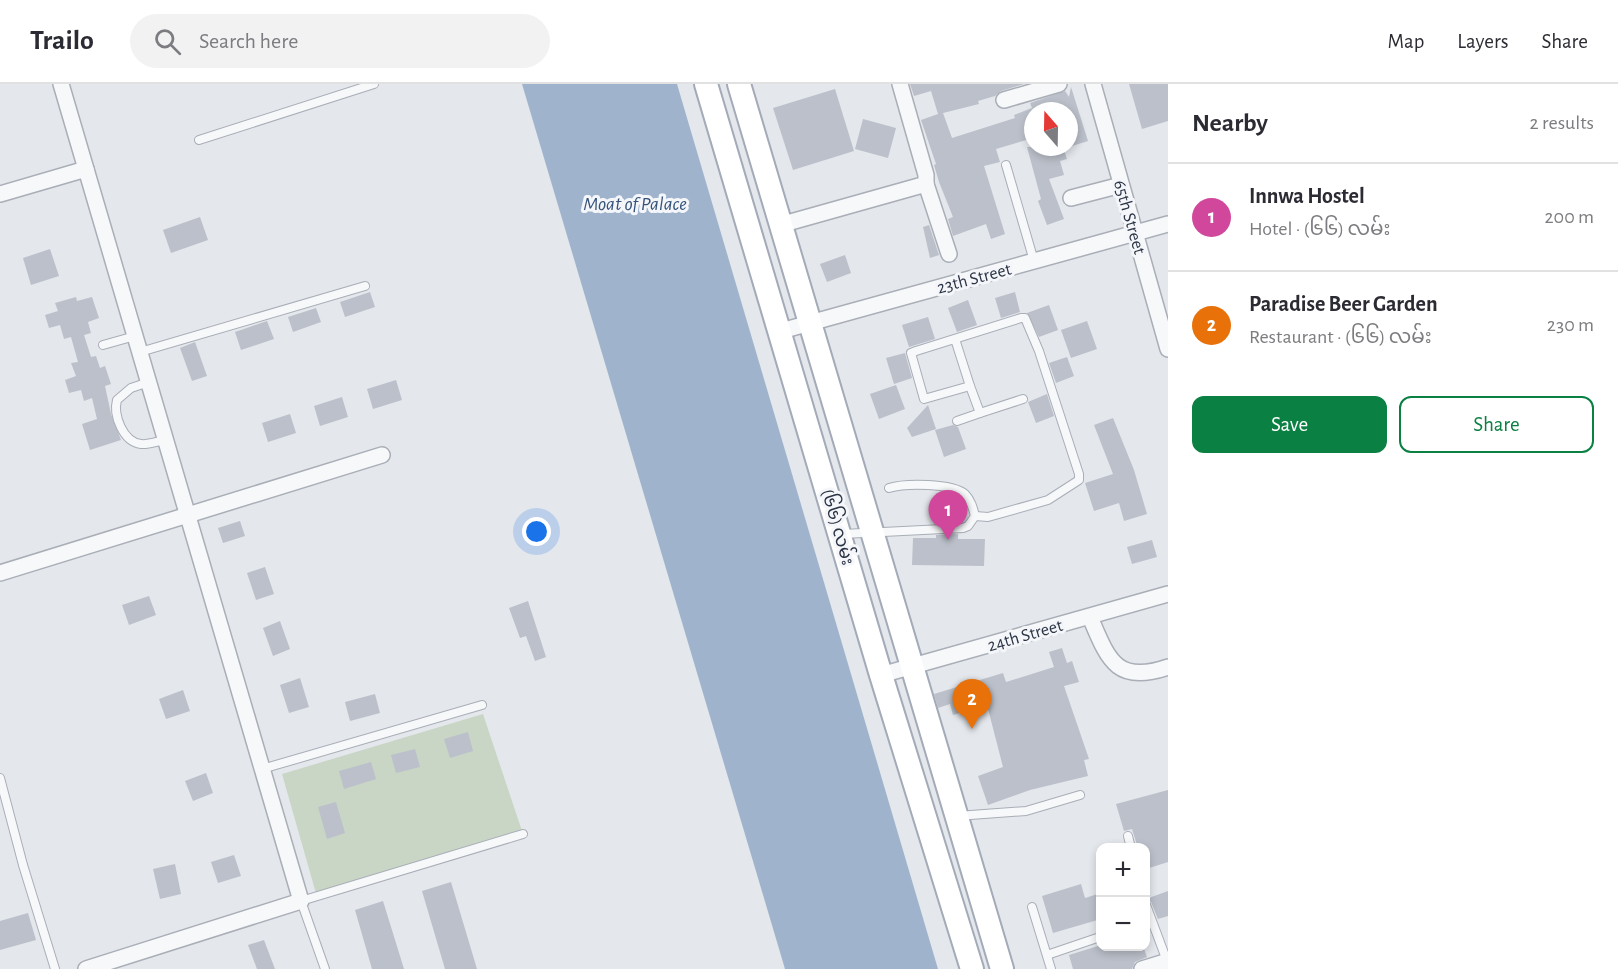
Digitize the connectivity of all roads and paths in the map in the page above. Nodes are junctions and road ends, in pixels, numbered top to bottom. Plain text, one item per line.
1 (61, 84) edge
2 (374, 84) edge
3 (706, 84) edge
4 (739, 84) edge
5 (900, 84) edge
6 (1059, 84) edge
7 (1093, 84) edge
8 (1004, 100) dead end
9 (199, 140) dead end
10 (1006, 165) dead end
11 (86, 169) junction
12 (926, 184) junction
13 (1121, 185) junction
14 (0, 194) edge
15 (1071, 198) dead end
16 (1168, 224) edge
17 (780, 225) junction
18 (1135, 233) junction
19 (950, 254) dead end
20 (1035, 261) junction
21 (365, 286) dead end
22 (808, 324) junction
23 (781, 331) junction
24 (135, 336) junction
25 (955, 339) junction
26 (103, 345) dead end
27 (1168, 349) edge
28 (140, 352) junction
29 (149, 382) junction
30 (970, 386) junction
31 (1023, 399) dead end
32 (980, 413) junction
33 (957, 421) dead end
34 (166, 440) junction
35 (382, 455) dead end
36 (889, 488) dead end
37 (187, 513) junction
38 (975, 516) junction
39 (870, 531) junction
40 (840, 534) junction
41 (0, 573) edge
42 (1168, 594) edge
43 (1090, 617) junction
44 (1168, 667) edge
45 (912, 668) junction
46 (881, 675) junction
47 (482, 705) dead end
48 (262, 769) junction
49 (0, 778) edge
50 (1080, 795) dead end
51 (956, 816) junction
52 (523, 834) dead end
53 (1128, 836) dead end
54 (1130, 843) edge
55 (301, 901) junction
56 (1032, 907) dead end
57 (1150, 916) edge
58 (1096, 939) edge
59 (1047, 955) junction
60 (1167, 961) edge
61 (55, 969) edge
62 (86, 969) edge
63 (325, 969) edge
64 (972, 969) edge
65 (1002, 969) edge
66 (1051, 969) edge
67 (1142, 969) edge

1 - 11 street
2 - 9 lane
3 - 23 main road, (၆၆) လမ်း
4 - 17 main road, (၆၆) လမ်း
5 - 12 street
6 - 8 street
7 - 13 street, 65th Street
10 - 20 lane
11 - 14 street
11 - 24 street
12 - 17 street
12 - 19 street
13 - 15 street
13 - 18 street, 65th Street
16 - 18 street, 23th Street
17 - 22 main road, (၆၆) လမ်း
18 - 20 street, 23th Street
18 - 27 street, 65th Street
20 - 22 street, 23th Street
21 - 28 lane
22 - 23 street, 23th Street
22 - 39 main road, (၆၆) လမ်း
23 - 40 main road, (၆၆) လမ်း
24 - 26 lane
24 - 28 street
25 - 30 lane
25 - 30 lane
25 - 38 lane
28 - 29 street
29 - 34 street
29 - 34 lane
30 - 32 lane
31 - 32 lane
32 - 33 lane
34 - 37 street
35 - 37 street
36 - 38 lane
37 - 41 street
37 - 48 street
38 - 39 lane
39 - 40 lane
39 - 45 main road, (၆၆) လမ်း
40 - 46 main road, (၆၆) လမ်း
42 - 43 street, 24th Street
43 - 44 street
43 - 45 street, 24th Street
45 - 46 street, 24th Street
45 - 51 main road, (၆၆) လမ်း
46 - 64 main road, (၆၆) လမ်း
47 - 48 lane
48 - 55 street
49 - 61 lane
50 - 51 lane
51 - 65 main road, (၆၆) လမ်း
52 - 55 lane
53 - 54 lane
55 - 62 street
55 - 63 lane
56 - 59 lane
57 - 60 lane
58 - 59 lane
59 - 66 lane
60 - 67 street

